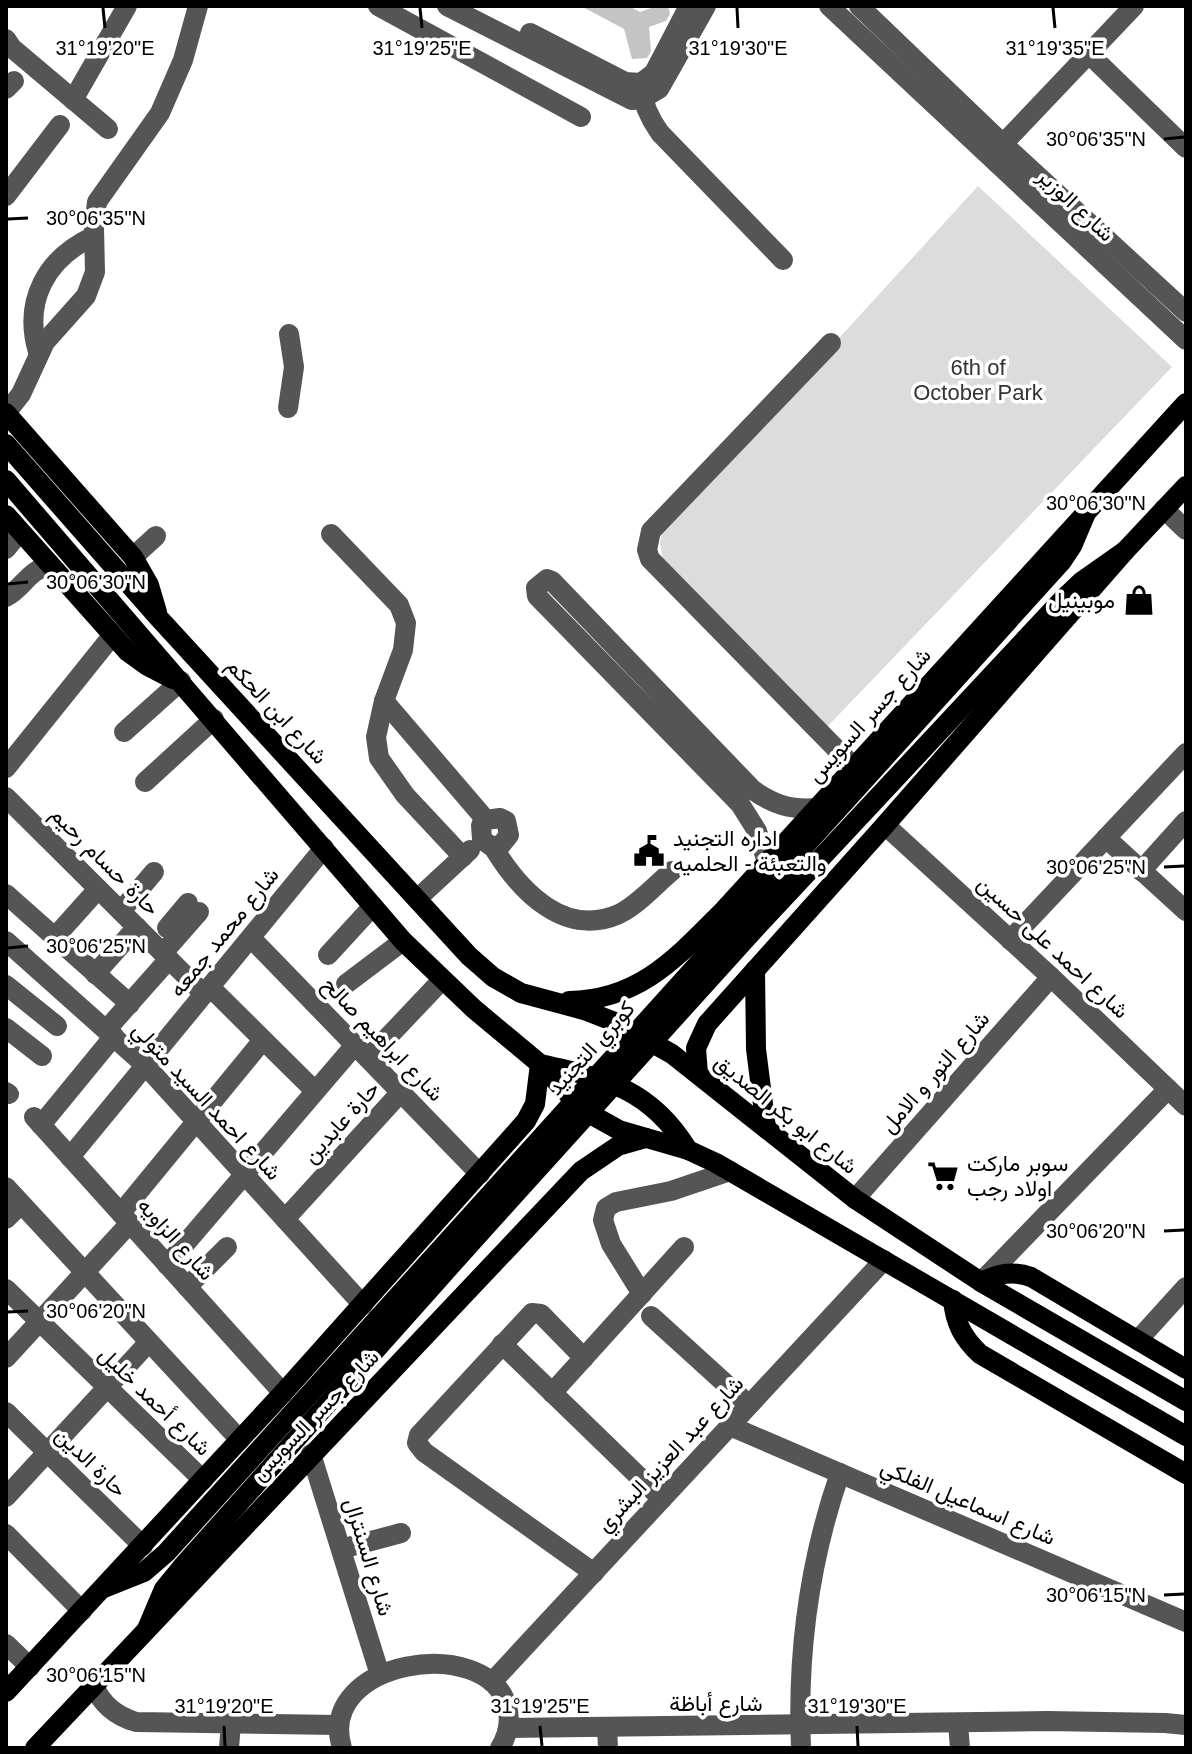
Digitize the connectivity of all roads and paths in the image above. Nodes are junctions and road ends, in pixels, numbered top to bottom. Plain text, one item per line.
1 (127, 6) edge
2 (198, 6) edge
3 (378, 6) edge
4 (447, 6) edge
5 (477, 6) edge
6 (689, 6) edge
7 (706, 6) edge
8 (829, 6) edge
9 (859, 6) edge
10 (1134, 6) edge
11 (6, 39) edge
12 (1089, 54) junction
13 (642, 91) junction
14 (73, 100) junction
15 (581, 117) dead end
16 (60, 125) dead end
17 (108, 129) dead end
18 (1003, 144) junction
19 (1186, 148) edge
20 (6, 196) edge
21 (94, 236) junction
22 (783, 260) dead end
23 (1186, 312) edge
24 (289, 334) dead end
25 (1186, 340) edge
26 (831, 343) dead end
27 (38, 352) junction
28 (1186, 403) edge
29 (288, 408) dead end
30 (6, 413) edge
31 (6, 444) edge
32 (6, 480) edge
33 (1178, 498) edge
34 (1086, 513) junction
35 (12, 522) edge
36 (1186, 530) edge
37 (331, 534) dead end
38 (156, 536) dead end
39 (6, 549) edge
40 (1125, 551) junction
41 (133, 557) junction
42 (50, 567) junction
43 (6, 597) edge
44 (157, 616) junction
45 (112, 636) junction
46 (597, 644) dead end
47 (181, 681) junction
48 (384, 701) junction
49 (214, 719) junction
50 (675, 724) junction
51 (124, 732) dead end
52 (13, 745) edge
53 (1186, 753) edge
54 (854, 767) junction
55 (6, 768) edge
56 (145, 782) dead end
57 (6, 797) edge
58 (816, 808) junction
59 (1186, 821) edge
60 (885, 825) junction
61 (487, 835) junction
62 (1106, 838) junction
63 (324, 848) junction
64 (463, 857) junction
65 (767, 862) junction
66 (672, 871) dead end
67 (1141, 871) junction
68 (154, 872) dead end
69 (98, 889) junction
70 (6, 894) edge
71 (417, 899) junction
72 (373, 906) junction
73 (193, 907) dead end
74 (724, 910) junction
75 (121, 911) junction
76 (1186, 911) edge
77 (137, 927) junction
78 (55, 937) junction
79 (251, 938) junction
80 (1010, 940) junction
81 (6, 941) edge
82 (403, 941) junction
83 (772, 951) junction
84 (162, 952) junction
85 (328, 955) dead end
86 (755, 970) junction
87 (95, 974) junction
88 (1051, 977) junction
89 (442, 980) junction
90 (346, 984) dead end
91 (6, 985) edge
92 (207, 990) junction
93 (553, 1001) junction
94 (130, 1004) junction
95 (57, 1026) dead end
96 (6, 1028) edge
97 (110, 1033) junction
98 (263, 1040) junction
99 (361, 1052) junction
100 (42, 1056) dead end
101 (540, 1064) junction
102 (145, 1065) junction
103 (698, 1074) junction
104 (1168, 1089) junction
105 (314, 1090) junction
106 (401, 1092) junction
107 (1186, 1106) edge
108 (196, 1121) junction
109 (766, 1128) junction
110 (646, 1137) junction
111 (688, 1150) junction
112 (70, 1157) junction
113 (730, 1171) junction
114 (244, 1174) junction
115 (480, 1174) junction
116 (6, 1187) edge
117 (855, 1199) junction
118 (456, 1201) junction
119 (21, 1204) junction
120 (125, 1218) junction
121 (6, 1219) edge
122 (285, 1219) junction
123 (511, 1245) junction
124 (227, 1247) dead end
125 (684, 1247) dead end
126 (884, 1260) junction
127 (167, 1265) junction
128 (85, 1272) junction
129 (981, 1282) junction
130 (187, 1287) junction
131 (1186, 1287) edge
132 (6, 1289) edge
133 (642, 1294) junction
134 (953, 1300) junction
135 (363, 1305) junction
136 (651, 1316) dead end
137 (40, 1321) junction
138 (1138, 1340) junction
139 (149, 1342) junction
140 (502, 1344) junction
141 (6, 1358) edge
142 (584, 1358) junction
143 (1186, 1369) edge
144 (107, 1387) junction
145 (283, 1393) junction
146 (552, 1393) junction
147 (1186, 1401) edge
148 (749, 1405) junction
149 (6, 1412) edge
150 (730, 1426) junction
151 (1186, 1436) edge
152 (240, 1440) junction
153 (47, 1452) junction
154 (311, 1454) junction
155 (840, 1473) junction
156 (1186, 1474) edge
157 (203, 1480) junction
158 (6, 1497) edge
159 (662, 1499) junction
160 (401, 1533) dead end
161 (6, 1534) edge
162 (143, 1546) junction
163 (341, 1549) junction
164 (594, 1573) junction
165 (104, 1588) junction
166 (82, 1611) junction
167 (1186, 1622) edge
168 (147, 1629) junction
169 (6, 1644) edge
170 (30, 1667) junction
171 (380, 1675) junction
172 (492, 1682) junction
173 (94, 1686) junction
174 (6, 1692) edge
175 (231, 1723) junction
176 (1186, 1723) edge
177 (958, 1724) junction
178 (338, 1725) junction
179 (800, 1726) junction
180 (508, 1728) junction
181 (607, 1738) edge
182 (35, 1748) edge
183 (229, 1748) edge
184 (342, 1748) edge
185 (500, 1748) edge
186 (801, 1748) edge
187 (960, 1748) edge

1 - 14 street
2 - 21 street
3 - 15 street
4 - 13 street
5 - 13 street
6 - 13 street
7 - 13 street
8 - 25 street, شارع الوزير
9 - 18 street, شارع الوزير
10 - 12 street
11 - 14 street
12 - 18 street
12 - 19 street
13 - 22 street
14 - 17 street
16 - 20 street
18 - 23 street, شارع الوزير
21 - 27 street
21 - 27 street
24 - 29 street
26 - 54 street
27 - 30 street
28 - 34 main road, شارع جسر السويس
30 - 41 main road, شارع ابن الحكم
31 - 44 main road
32 - 47 main road
33 - 36 street
33 - 40 main road
34 - 54 main road, شارع جسر السويس
34 - 165 main road, كوبري التجنيد
35 - 39 street
35 - 42 main road
37 - 48 street
38 - 41 street
40 - 60 main road
40 - 168 main road, كوبري التجنيد
41 - 44 main road, شارع ابن الحكم
42 - 43 street
42 - 45 main road
44 - 71 main road, شارع ابن الحكم
45 - 47 main road
45 - 52 street
46 - 50 street
47 - 49 main road
47 - 51 street
48 - 61 street
48 - 64 street
49 - 56 street
49 - 63 main road
50 - 58 street
50 - 65 street
52 - 55 street
53 - 62 street
54 - 58 main road, شارع جسر السويس
57 - 69 street, حارة حسام رحيم
58 - 65 main road, شارع جسر السويس
59 - 67 street
60 - 80 street, شارع احمد على حسين
60 - 83 main road
61 - 64 street
61 - 66 street
62 - 67 street
62 - 80 street
63 - 72 main road
63 - 79 street, شارع محمد جمعه
64 - 71 street
65 - 74 main road, شارع جسر السويس
67 - 76 street
68 - 75 street
69 - 75 street, حارة حسام رحيم
69 - 78 street
70 - 78 street
71 - 93 main road, شارع ابن الحكم
72 - 82 main road
72 - 85 street
73 - 84 street
74 - 83 main road
74 - 93 main road, شارع جسر السويس
75 - 77 street, حارة حسام رحيم
77 - 84 street, حارة حسام رحيم
77 - 87 street
78 - 87 street
79 - 92 street, شارع محمد جمعه
79 - 99 street, شارع ابراهيم صالح
80 - 88 street, شارع احمد على حسين
81 - 97 street, شارع احمد السيد متولي
82 - 89 main road
82 - 90 street
83 - 86 main road
84 - 92 street, حارة حسام رحيم
84 - 94 street
86 - 103 main road
86 - 109 main road
87 - 94 street
88 - 104 street, شارع احمد على حسين
88 - 117 street, شارع النور و الامل
89 - 99 street
89 - 101 main road
91 - 95 street
92 - 98 street, حارة حسام رحيم
92 - 102 street, شارع محمد جمعه
93 - 103 main road, شارع ابو بكر الصديق
94 - 97 street
96 - 100 street
97 - 102 street, شارع احمد السيد متولي
97 - 112 street, شارع الزاويه
98 - 105 street, حارة حسام رحيم
98 - 108 street
99 - 105 street
99 - 106 street, شارع ابراهيم صالح
101 - 110 main road
101 - 111 main road
101 - 115 main road, شارع جسر السويس
102 - 108 street, شارع احمد السيد متولي
102 - 112 street, شارع محمد جمعه
103 - 109 main road, شارع ابو بكر الصديق
104 - 107 street, شارع احمد على حسين
104 - 129 street
105 - 114 street
106 - 115 street, شارع ابراهيم صالح
106 - 122 street, حارة عابدين
108 - 114 street, شارع احمد السيد متولي
108 - 120 street
109 - 117 main road, شارع ابو بكر الصديق
110 - 111 main road
110 - 123 main road, شارع جسر السويس
111 - 113 main road
112 - 120 street, شارع الزاويه
113 - 126 main road
113 - 133 street
114 - 122 street, شارع احمد السيد متولي
114 - 127 street
115 - 118 main road, شارع جسر السويس
116 - 119 street
117 - 129 main road, شارع ابو بكر الصديق
118 - 123 main road
118 - 135 main road, شارع جسر السويس
119 - 121 street
119 - 128 street
120 - 127 street, شارع الزاويه
120 - 128 street
122 - 135 street, شارع احمد السيد متولي
123 - 154 main road, شارع جسر السويس
124 - 130 street
125 - 133 street
126 - 134 main road
126 - 148 street, شارع عبد العزيز البشري
127 - 130 street, شارع الزاويه
128 - 137 street
128 - 139 street
129 - 138 main road
129 - 147 main road, شارع ابو بكر الصديق
130 - 145 street, شارع الزاويه
131 - 138 street
132 - 137 street, شارع أحمد خليل
133 - 142 street
134 - 151 main road
134 - 156 main road
135 - 145 main road, شارع جسر السويس
136 - 148 street
137 - 141 street
137 - 144 street, شارع أحمد خليل
138 - 143 main road
139 - 144 street
139 - 152 street
140 - 142 street
140 - 146 street
140 - 164 street
142 - 146 street
144 - 153 street
144 - 157 street, شارع أحمد خليل
145 - 152 main road, شارع جسر السويس
146 - 159 street
148 - 150 street, شارع عبد العزيز البشري
149 - 153 street, حارة الدين
150 - 155 street, شارع اسماعيل الفلكي
150 - 159 street, شارع عبد العزيز البشري
152 - 157 main road, شارع جسر السويس
153 - 158 street
153 - 162 street, حارة الدين
154 - 163 street, شارع السنترال
154 - 168 main road, شارع جسر السويس
155 - 167 street, شارع اسماعيل الفلكي
155 - 179 street
157 - 162 main road, شارع جسر السويس
159 - 164 street, شارع عبد العزيز البشري
160 - 163 street
161 - 166 street
162 - 165 main road, شارع جسر السويس
163 - 171 street, شارع السنترال
164 - 172 street, شارع عبد العزيز البشري
165 - 166 main road, شارع جسر السويس
166 - 170 main road, شارع جسر السويس
168 - 173 main road, شارع جسر السويس
169 - 170 street
170 - 174 main road, شارع جسر السويس
171 - 172 street
171 - 178 street
172 - 180 street
173 - 175 street
173 - 182 main road, شارع جسر السويس
175 - 178 street
175 - 183 street
176 - 177 street, شارع أباظة
177 - 179 street, شارع أباظة
177 - 187 street
178 - 184 street
179 - 181 street, شارع أباظة
179 - 186 street
180 - 181 street, شارع أباظة
180 - 185 street

